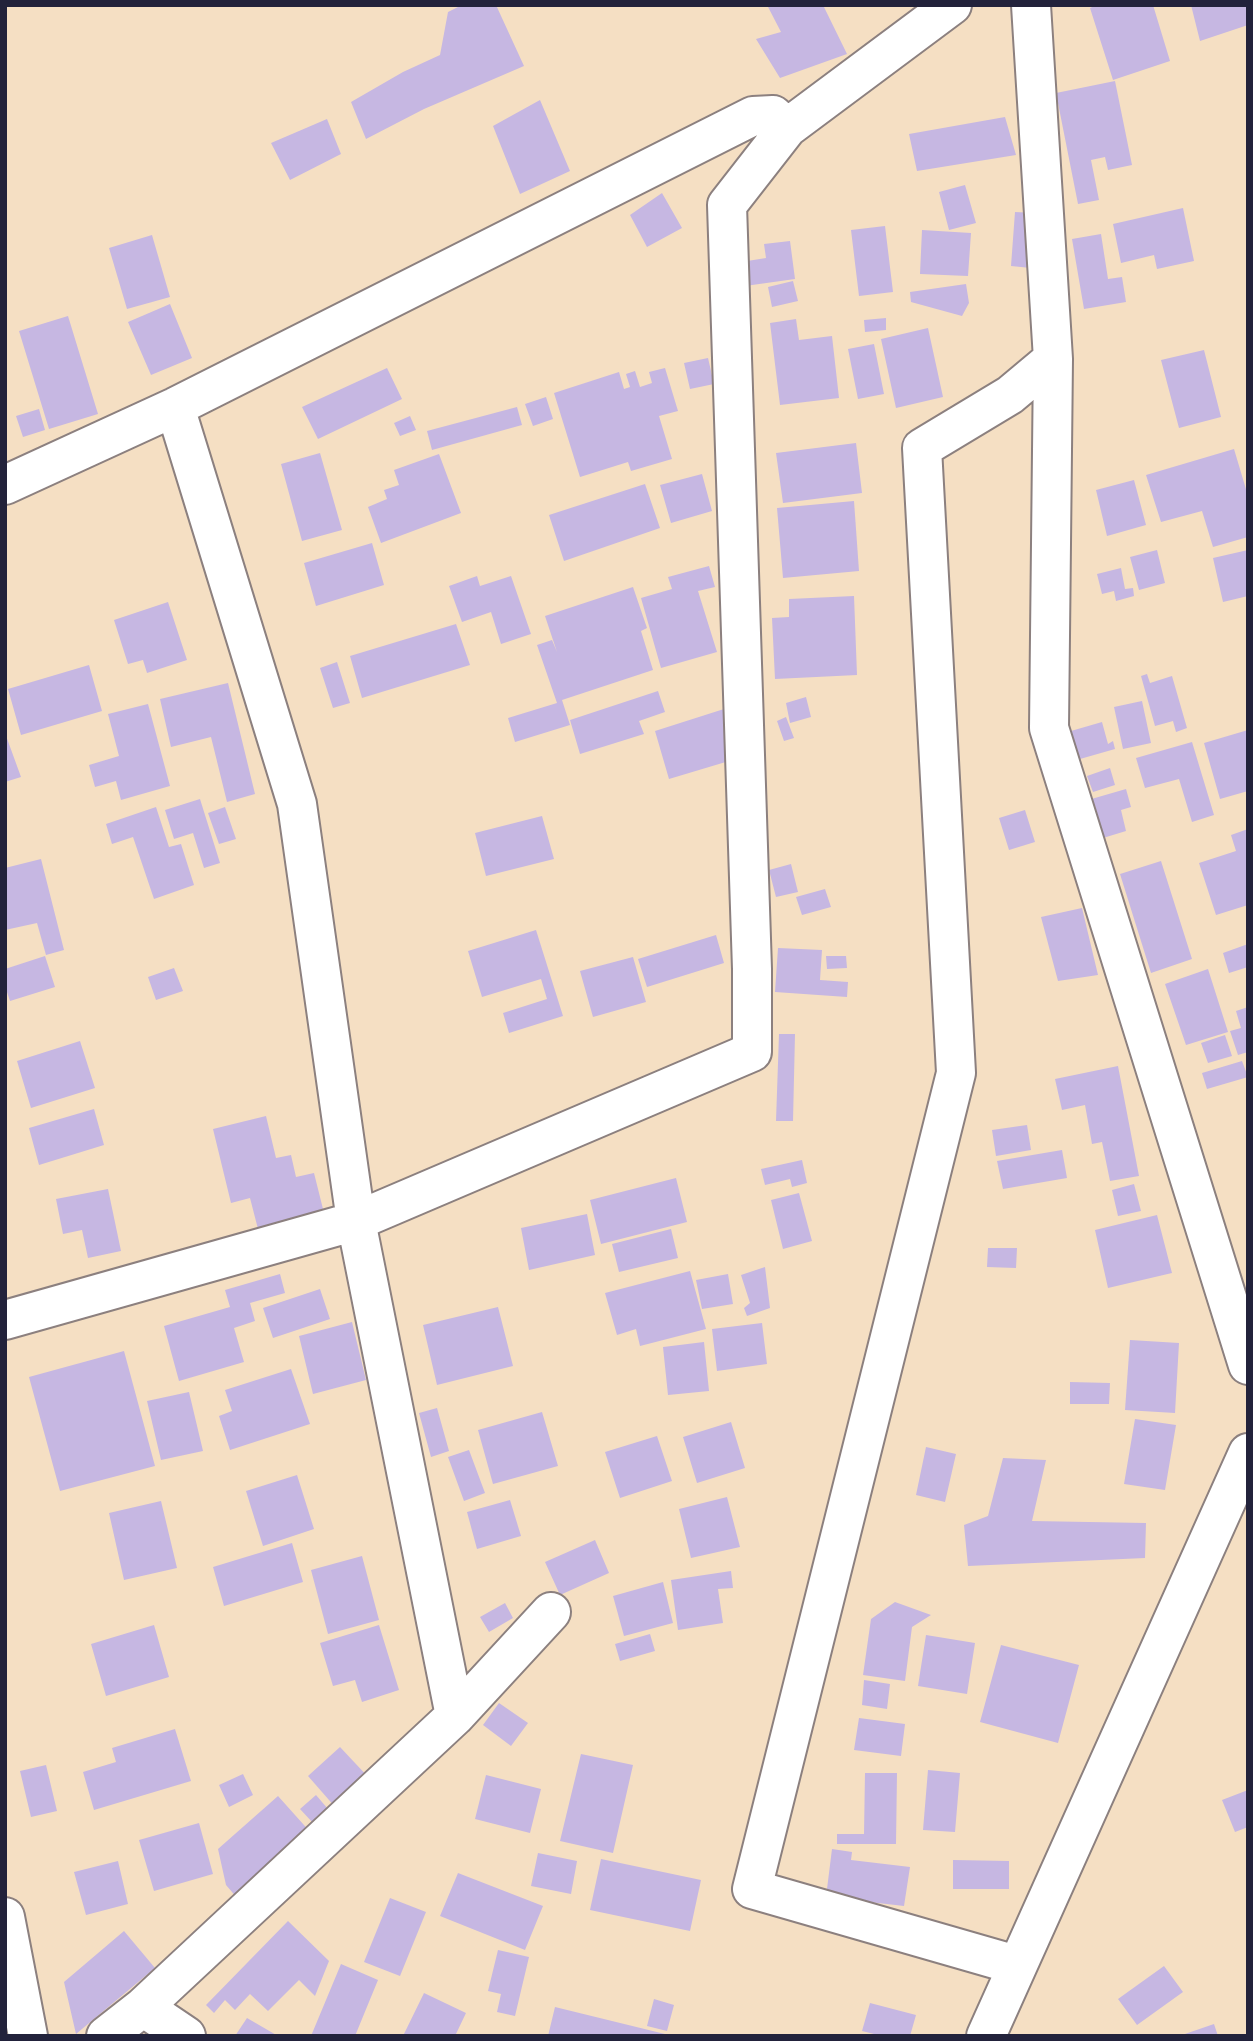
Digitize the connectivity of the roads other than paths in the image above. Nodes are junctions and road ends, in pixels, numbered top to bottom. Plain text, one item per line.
1 (952, 5) edge
2 (1031, 5) edge
3 (788, 128) junction
4 (1053, 359) junction
5 (175, 407) junction
6 (5, 485) edge
7 (356, 1221) junction
8 (5, 1320) edge
9 (1248, 1365) edge
10 (1248, 1453) edge
11 (551, 1612) dead end
12 (455, 1716) junction
13 (5, 1917) edge
14 (1017, 1965) junction
15 (143, 2007) junction
16 (27, 2036) edge
17 (106, 2036) edge
18 (186, 2036) edge
19 (986, 2036) edge

1 - 3 street
2 - 4 street
3 - 5 street
3 - 7 street
4 - 9 street
4 - 14 street
5 - 6 street
5 - 7 street
7 - 8 street
7 - 12 street
10 - 14 street
11 - 12 street
12 - 15 street
13 - 16 street
14 - 19 street
15 - 17 street
15 - 18 street

